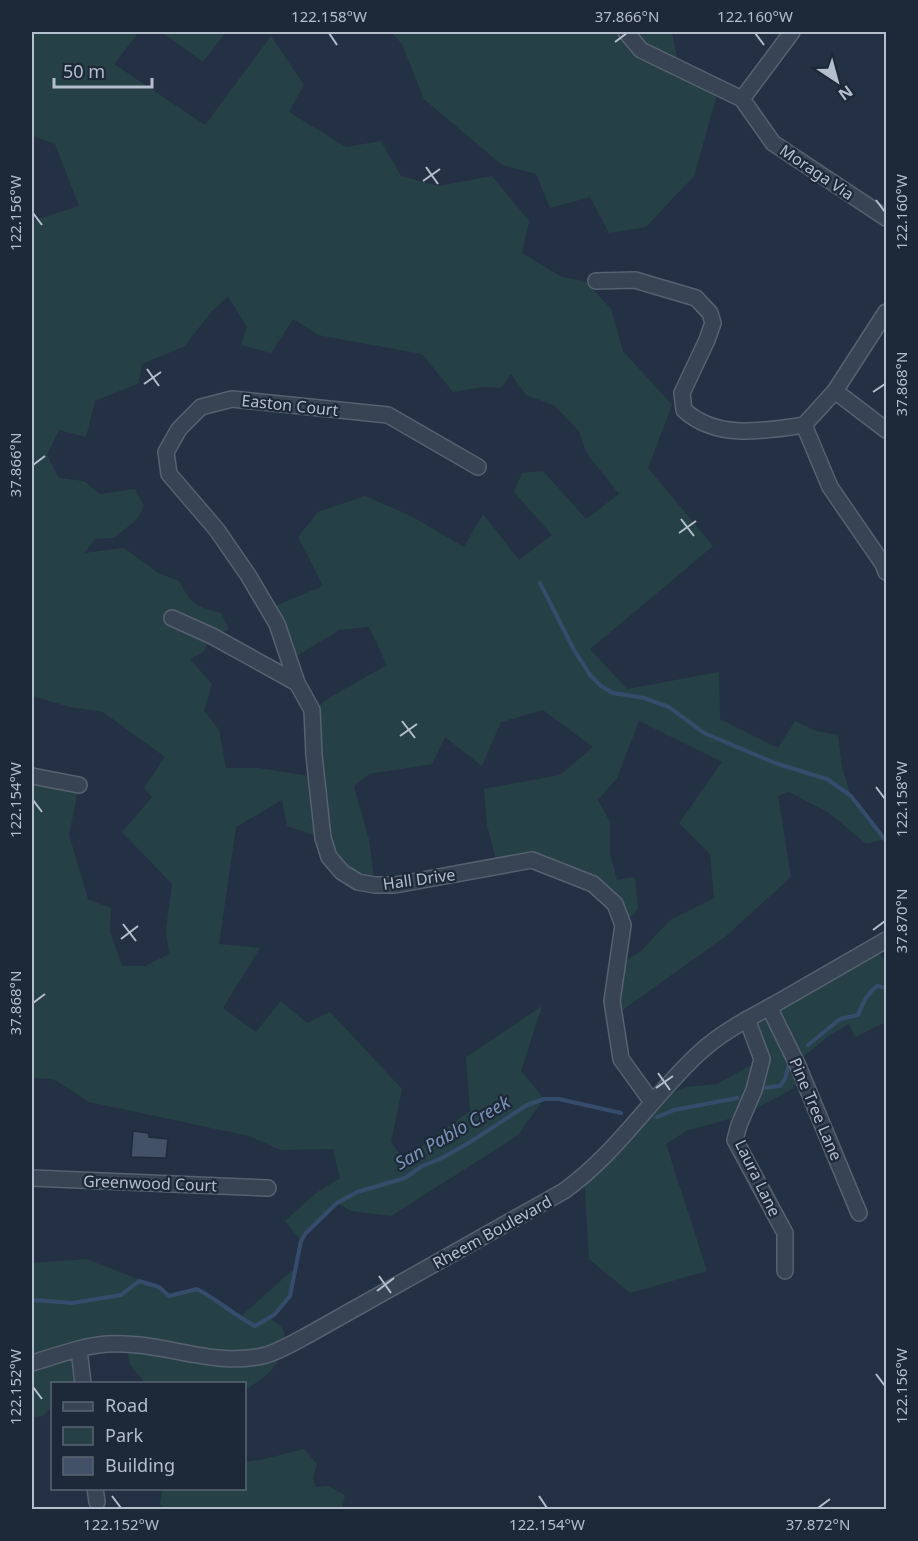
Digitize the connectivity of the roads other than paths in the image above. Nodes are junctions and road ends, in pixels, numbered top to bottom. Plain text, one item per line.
1 (626, 32) edge
2 (792, 32) edge
3 (742, 99) junction
4 (886, 218) edge
5 (596, 281) dead end
6 (886, 312) edge
7 (835, 391) junction
8 (804, 425) junction
9 (886, 430) edge
10 (478, 467) dead end
11 (886, 572) edge
12 (171, 618) dead end
13 (297, 683) junction
14 (32, 776) edge
15 (79, 784) dead end
16 (886, 940) edge
17 (769, 1007) junction
18 (747, 1019) junction
19 (652, 1102) junction
20 (32, 1178) edge
21 (268, 1188) dead end
22 (859, 1213) dead end
23 (785, 1271) dead end
24 (79, 1349) junction
25 (32, 1363) edge
26 (83, 1382) edge

1 - 3 street
2 - 3 street
3 - 4 street, Moraga Via
5 - 8 street
6 - 7 street
7 - 8 street
7 - 9 street
8 - 11 street
10 - 13 street, Easton Court
12 - 13 street
13 - 19 street, Hall Drive
14 - 15 street
16 - 17 street, Rheem Boulevard
17 - 18 street, Rheem Boulevard
17 - 22 street, Pine Tree Lane
18 - 19 street, Rheem Boulevard
18 - 23 street, Laura Lane
19 - 24 street, Rheem Boulevard
20 - 21 street, Greenwood Court
24 - 25 street, Rheem Boulevard
24 - 26 street

